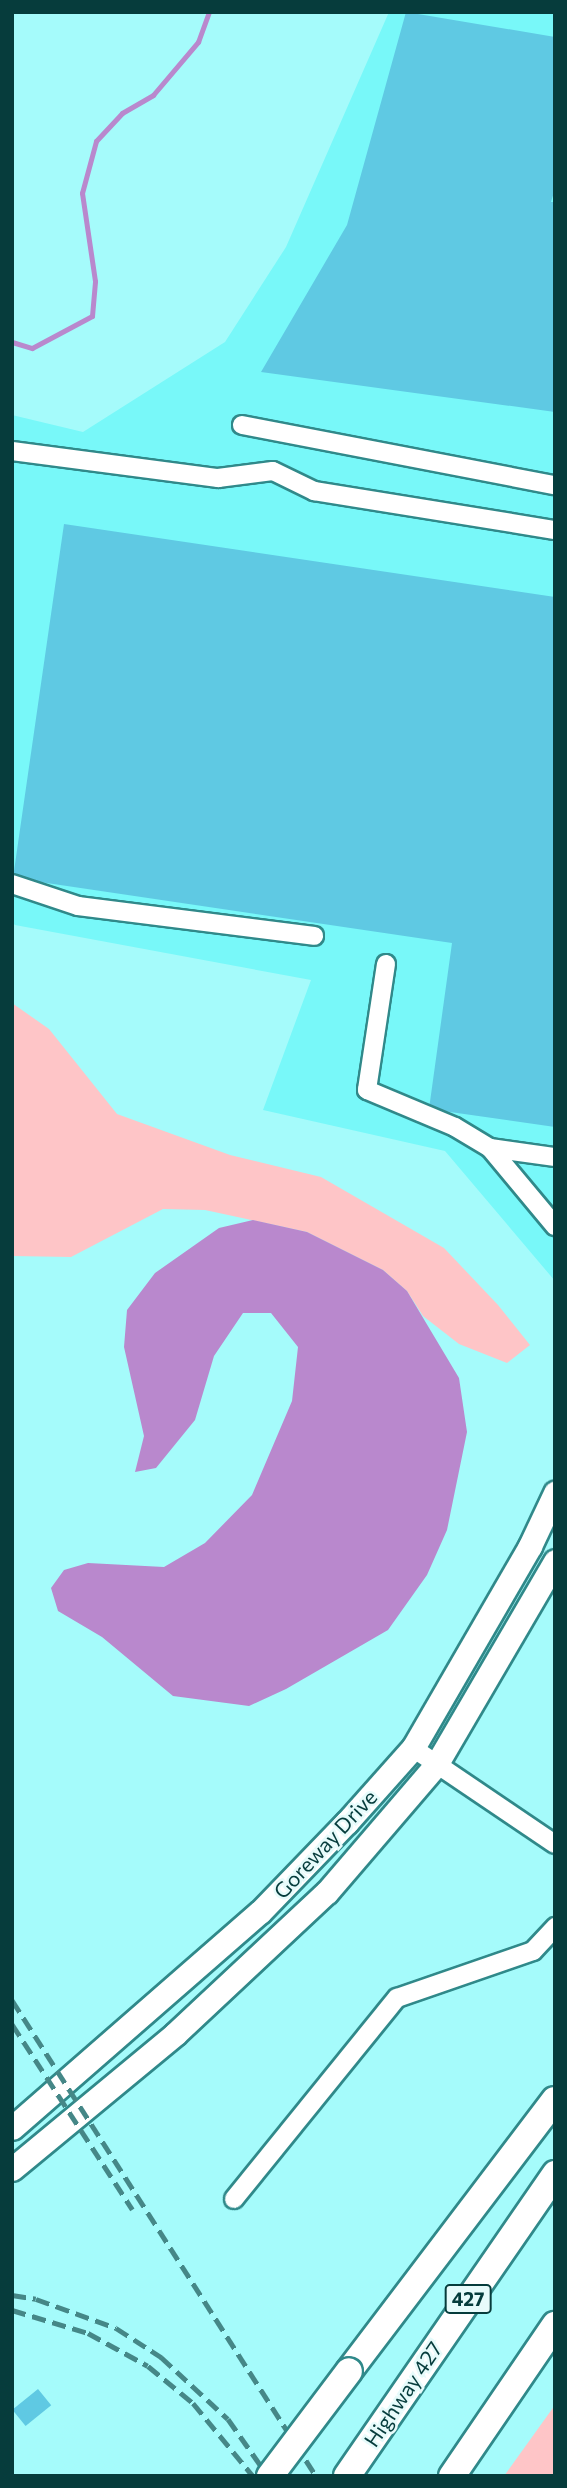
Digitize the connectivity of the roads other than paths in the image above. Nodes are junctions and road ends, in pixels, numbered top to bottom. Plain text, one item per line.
1 (242, 425) dead end
2 (12, 451) edge
3 (555, 485) edge
4 (555, 530) edge
5 (12, 884) edge
6 (314, 936) dead end
7 (386, 964) dead end
8 (490, 1148) junction
9 (555, 1157) edge
10 (555, 1226) edge
11 (555, 1493) edge
12 (555, 1561) edge
13 (413, 1748) junction
14 (436, 1765) junction
15 (555, 1844) edge
16 (555, 1927) edge
17 (555, 2100) edge
18 (12, 2128) edge
19 (12, 2169) edge
20 (555, 2174) edge
21 (234, 2199) dead end
22 (555, 2325) edge
23 (270, 2476) edge
24 (347, 2476) edge
25 (452, 2476) edge

1 - 3 street
2 - 4 street
5 - 6 street
7 - 8 street
8 - 9 street
8 - 10 street
11 - 13 main road, Goreway Drive
12 - 14 main road, Goreway Drive
13 - 14 street
13 - 18 main road, Goreway Drive
14 - 15 street
14 - 19 main road, Goreway Drive
16 - 21 street
17 - 23 highway, bridge
20 - 24 highway, Highway 427 / 427
22 - 25 highway

